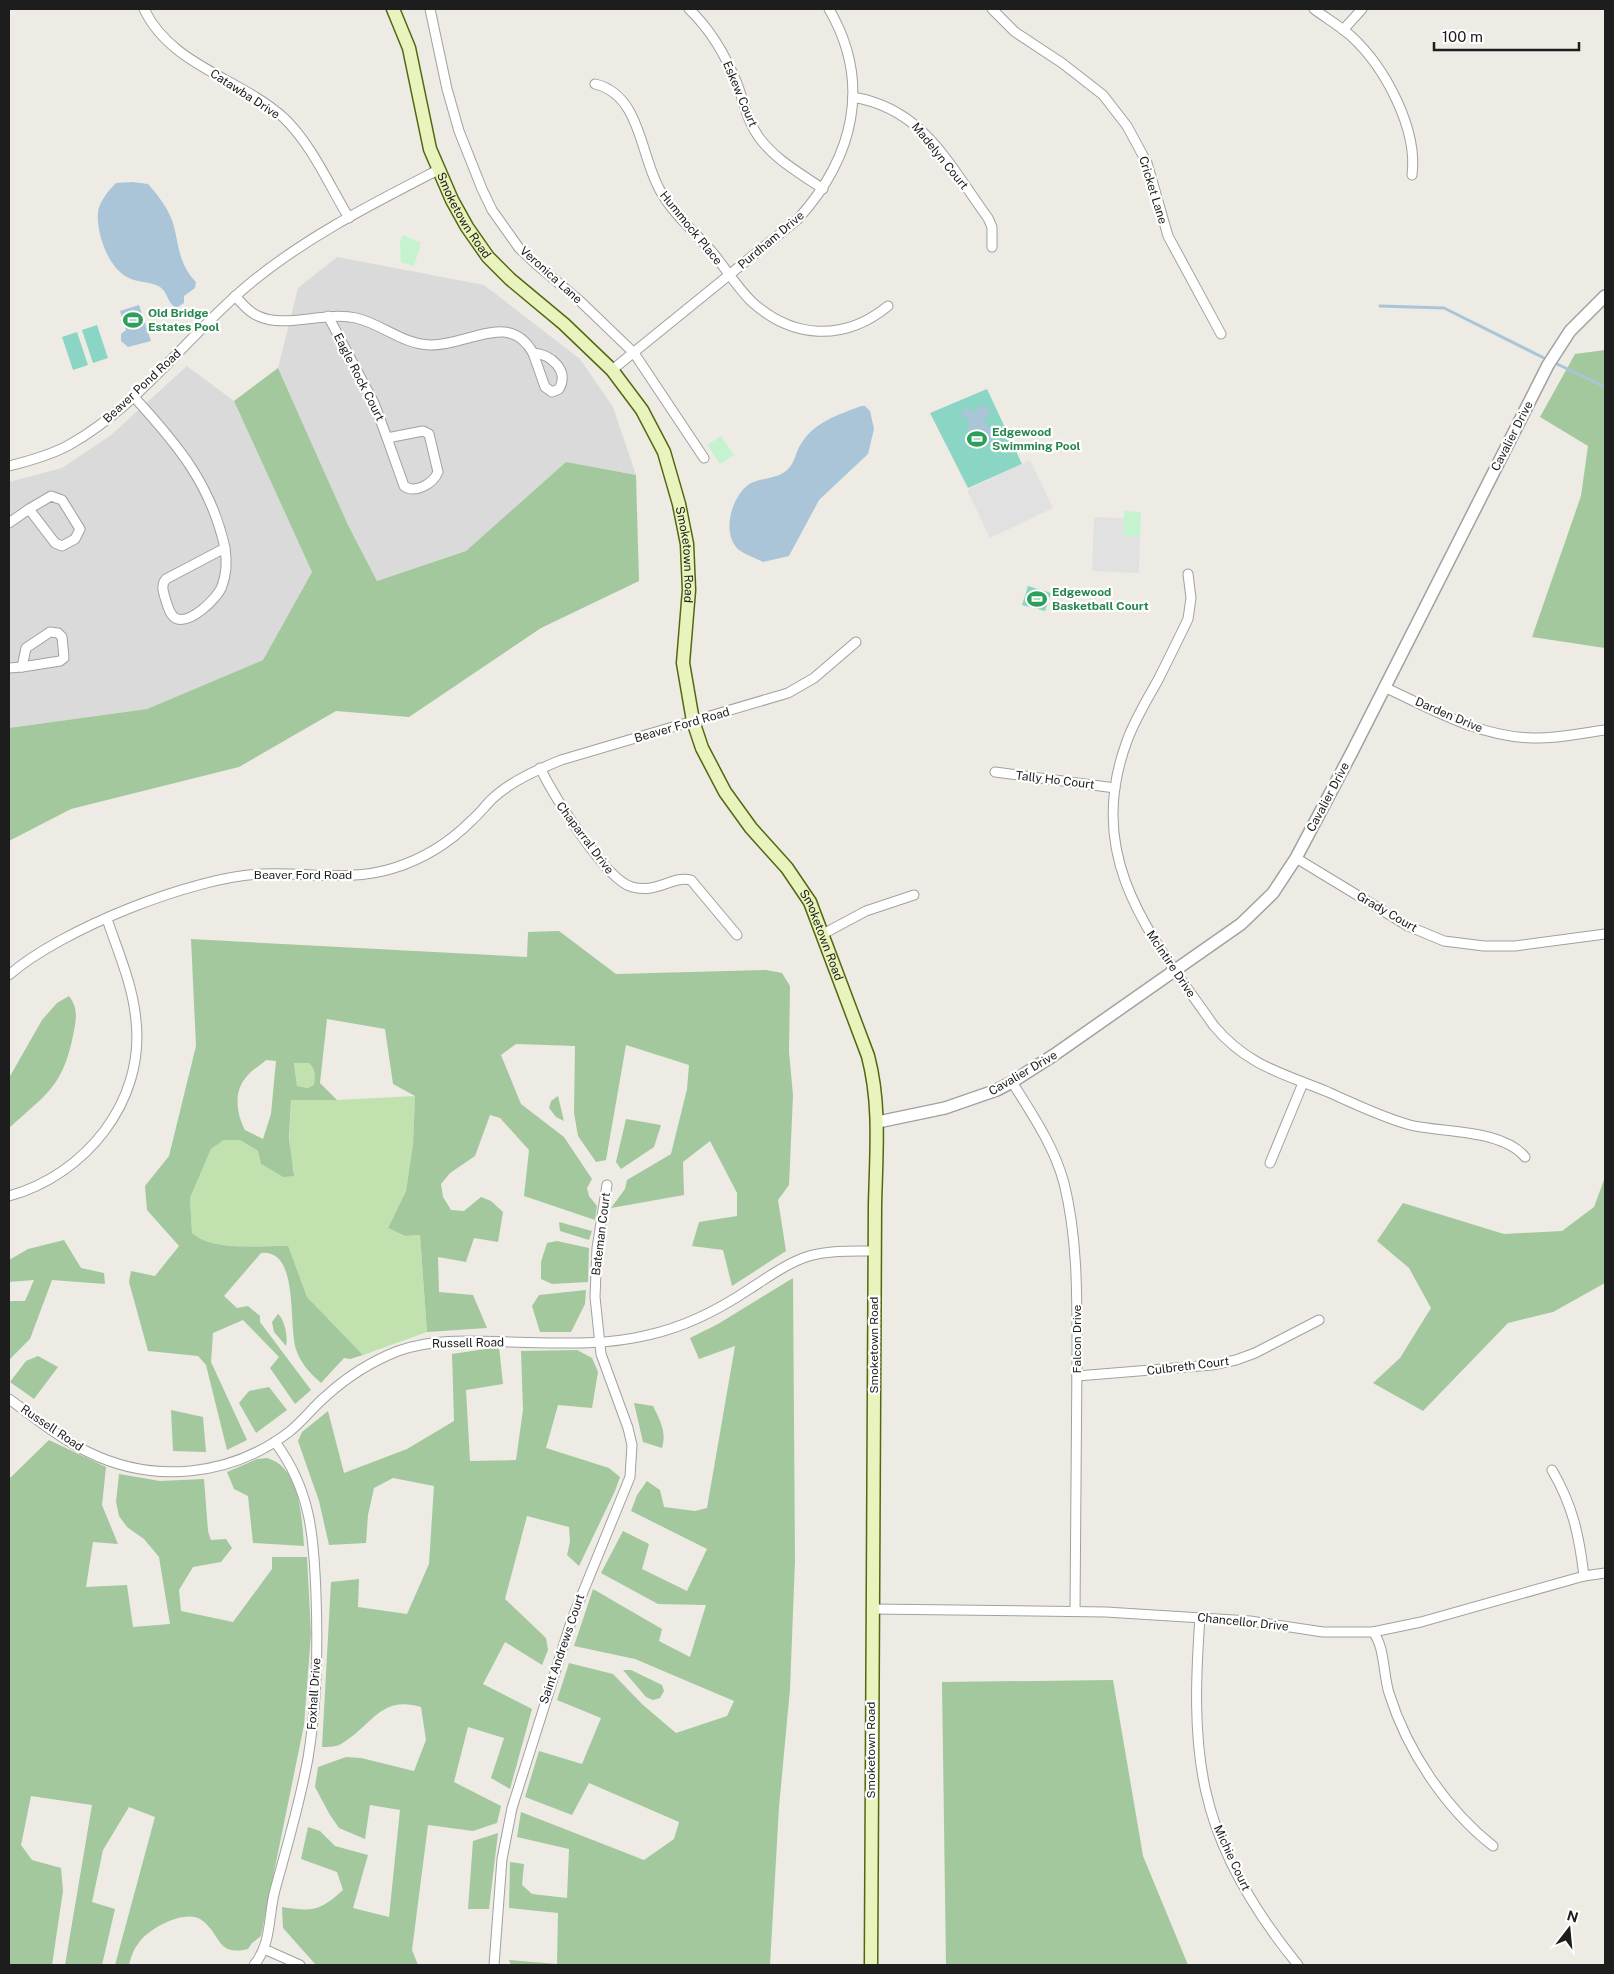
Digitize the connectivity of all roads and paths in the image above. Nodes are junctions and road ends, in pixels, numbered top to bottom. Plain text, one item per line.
1 (144, 9) edge
2 (384, 9) edge
3 (393, 9) edge
4 (430, 9) edge
5 (689, 9) edge
6 (829, 9) edge
7 (992, 9) edge
8 (1314, 9) edge
9 (1362, 9) edge
10 (401, 27) junction
11 (1343, 30) junction
12 (595, 84) dead end
13 (853, 97) junction
14 (438, 170) junction
15 (1412, 175) dead end
16 (823, 189) junction
17 (349, 218) junction
18 (992, 247) dead end
19 (729, 276) junction
20 (235, 296) junction
21 (1605, 296) edge
22 (888, 306) dead end
23 (328, 316) junction
24 (1221, 334) dead end
25 (533, 353) dead end
26 (634, 353) junction
27 (612, 370) junction
28 (134, 397) junction
29 (387, 438) junction
30 (704, 458) dead end
31 (9, 466) edge
32 (29, 509) junction
33 (9, 523) edge
34 (225, 548) junction
35 (1188, 574) dead end
36 (856, 642) dead end
37 (22, 666) junction
38 (9, 668) edge
39 (1384, 687) junction
40 (693, 721) junction
41 (1605, 730) edge
42 (540, 768) junction
43 (995, 772) dead end
44 (1115, 788) junction
45 (1296, 858) junction
46 (914, 895) dead end
47 (107, 919) junction
48 (823, 934) junction
49 (1605, 934) edge
50 (737, 936) dead end
51 (1176, 971) junction
52 (9, 975) edge
53 (1012, 1082) junction
54 (1303, 1083) junction
55 (878, 1122) junction
56 (1525, 1157) dead end
57 (1270, 1163) dead end
58 (607, 1185) dead end
59 (9, 1196) edge
60 (875, 1251) junction
61 (1319, 1320) dead end
62 (600, 1342) junction
63 (1077, 1376) junction
64 (9, 1399) edge
65 (275, 1442) junction
66 (1552, 1470) dead end
67 (1605, 1573) edge
68 (1584, 1576) junction
69 (872, 1609) junction
70 (1075, 1611) junction
71 (1200, 1617) junction
72 (1373, 1632) junction
73 (1493, 1846) dead end
74 (264, 1949) junction
75 (254, 1965) edge
76 (300, 1965) edge
77 (494, 1965) edge
78 (871, 1965) edge
79 (1298, 1965) edge

1 - 17 street, Catawba Drive
2 - 10 main road, Smoketown Road
3 - 10 main road, Smoketown Road
4 - 26 street, Veronica Lane
5 - 16 street, Eskew Court
6 - 13 street, Purdham Drive
7 - 24 street, Cricket Lane
8 - 11 street
9 - 11 street
10 - 14 main road, Smoketown Road
11 - 15 street
12 - 19 street, Hummock Place
13 - 16 street, Purdham Drive
13 - 18 street, Madelyn Court
14 - 17 street, Beaver Pond Road
14 - 27 main road, Smoketown Road
16 - 19 street, Purdham Drive
17 - 20 street, Beaver Pond Road
19 - 22 street, Hummock Place
19 - 26 street, Purdham Drive
20 - 23 street
20 - 28 street, Beaver Pond Road
21 - 39 street, Cavalier Drive
23 - 25 street
23 - 29 street, Eagle Rock Court
26 - 27 street, Purdham Drive
26 - 30 street, Veronica Lane
27 - 40 main road, Smoketown Road
28 - 31 street, Beaver Pond Road
28 - 34 street
29 - 29 street, Eagle Rock Court
32 - 32 street
32 - 33 street
34 - 34 street
35 - 44 street, McIntire Drive
36 - 40 street, Beaver Ford Road
37 - 37 street
37 - 38 street
39 - 41 street, Darden Drive
39 - 45 street, Cavalier Drive
40 - 42 street, Beaver Ford Road
40 - 48 main road, Smoketown Road
42 - 47 street, Beaver Ford Road
42 - 50 street, Chaparral Drive
43 - 44 street, Tally Ho Court
44 - 51 street, McIntire Drive
45 - 49 street, Grady Court
45 - 51 street, Cavalier Drive
46 - 48 street
47 - 52 street, Beaver Ford Road
47 - 59 street
48 - 55 main road, Smoketown Road
51 - 53 street, Cavalier Drive
51 - 54 street, McIntire Drive
53 - 55 street, Cavalier Drive
53 - 63 street, Falcon Drive
54 - 56 street, McIntire Drive
54 - 57 street
55 - 60 main road, Smoketown Road
58 - 62 street, Bateman Court
60 - 62 street, Russell Road
60 - 69 main road, Smoketown Road
61 - 63 street, Culbreth Court
62 - 65 street, Russell Road
62 - 77 street, Saint Andrews Court
63 - 70 street, Falcon Drive
64 - 65 street, Russell Road
65 - 74 street, Foxhall Drive
66 - 68 street
67 - 68 street, Chancellor Drive
68 - 72 street, Chancellor Drive
69 - 70 street, Chancellor Drive
69 - 78 main road, Smoketown Road
70 - 71 street, Chancellor Drive
71 - 72 street, Chancellor Drive
71 - 79 street, Michie Court
72 - 73 street
74 - 75 street
74 - 76 street

